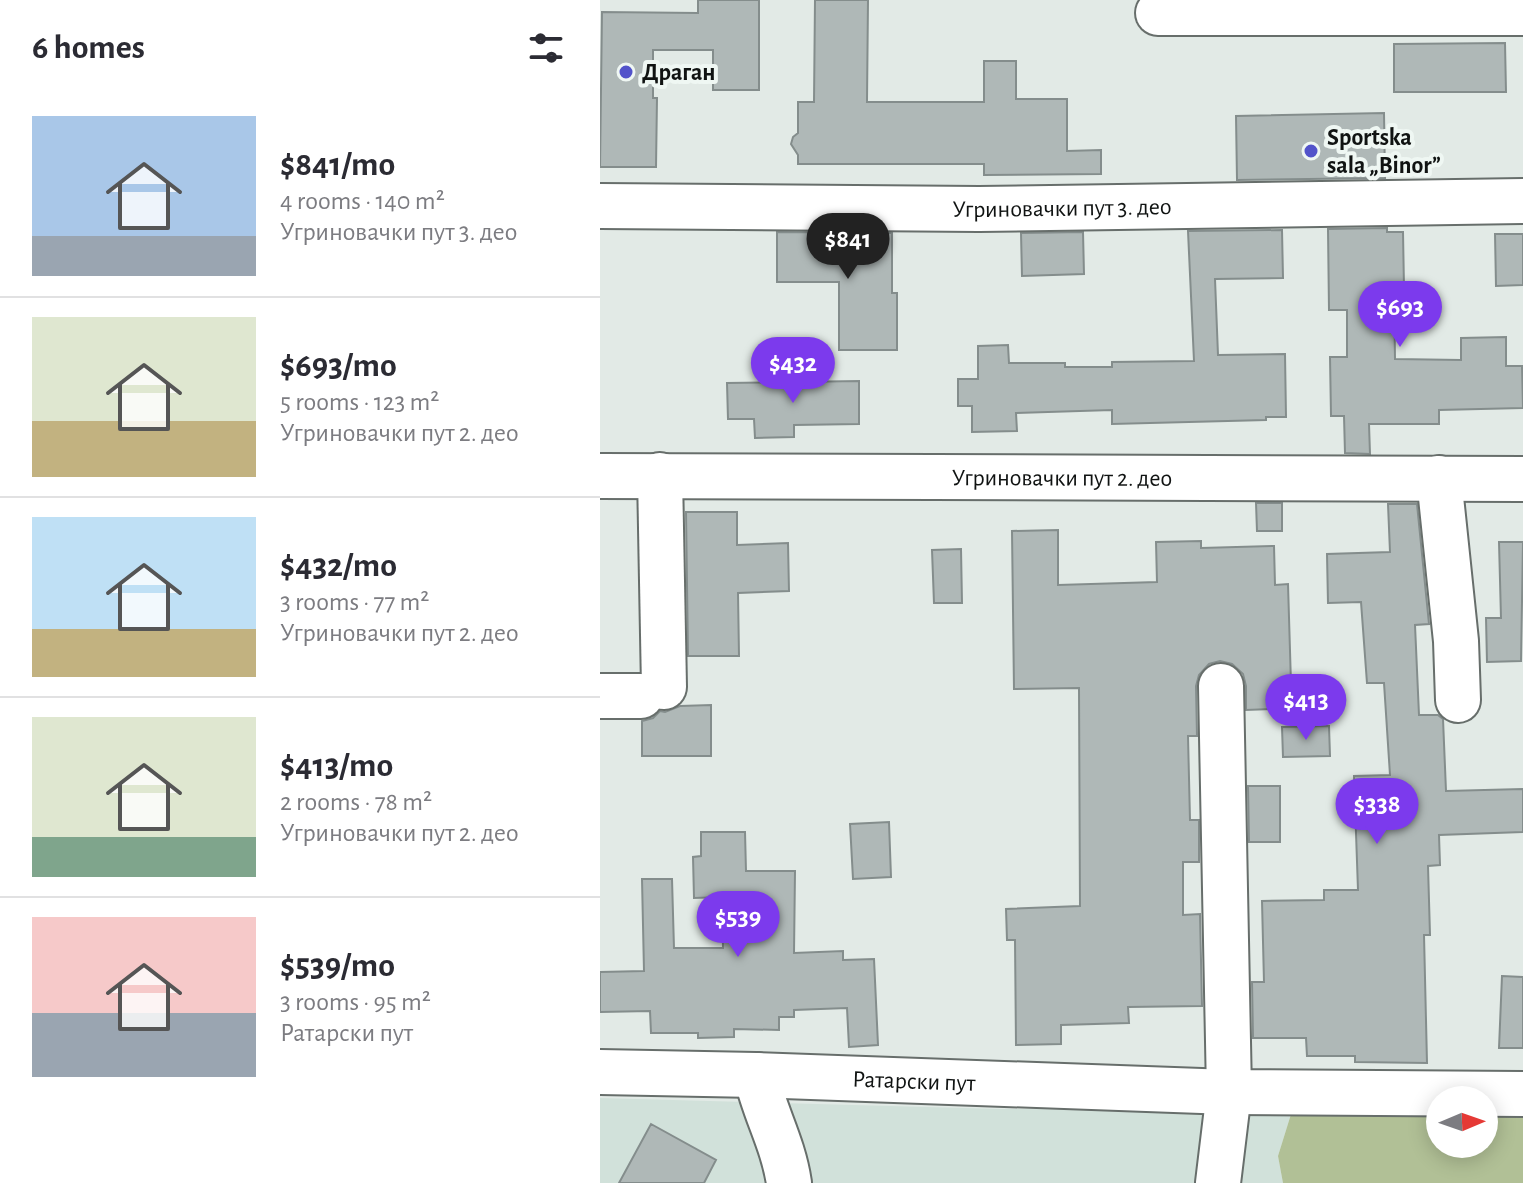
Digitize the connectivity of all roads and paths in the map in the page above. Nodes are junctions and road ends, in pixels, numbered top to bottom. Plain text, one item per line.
1 (1158, 13) dead end
2 (1523, 13) edge
3 (1523, 201) edge
4 (600, 206) edge
5 (660, 475) junction
6 (600, 476) edge
7 (1439, 478) junction
8 (1523, 479) edge
9 (1221, 686) dead end
10 (635, 693) edge
11 (1458, 700) dead end
12 (600, 1072) edge
13 (756, 1075) junction
14 (1229, 1092) junction
15 (1523, 1094) edge
16 (789, 1183) edge
17 (1218, 1183) edge

1 - 2 street
3 - 4 street, Угриновачки пут 3. део
5 - 6 street, Угриновачки пут 2. део
5 - 7 street, Угриновачки пут 2. део
5 - 10 street
7 - 8 street, Угриновачки пут 2. део
7 - 11 street
9 - 14 street
12 - 13 street, Ратарски пут
13 - 14 street, Ратарски пут
13 - 16 street
14 - 15 street, Ратарски пут
14 - 17 street

